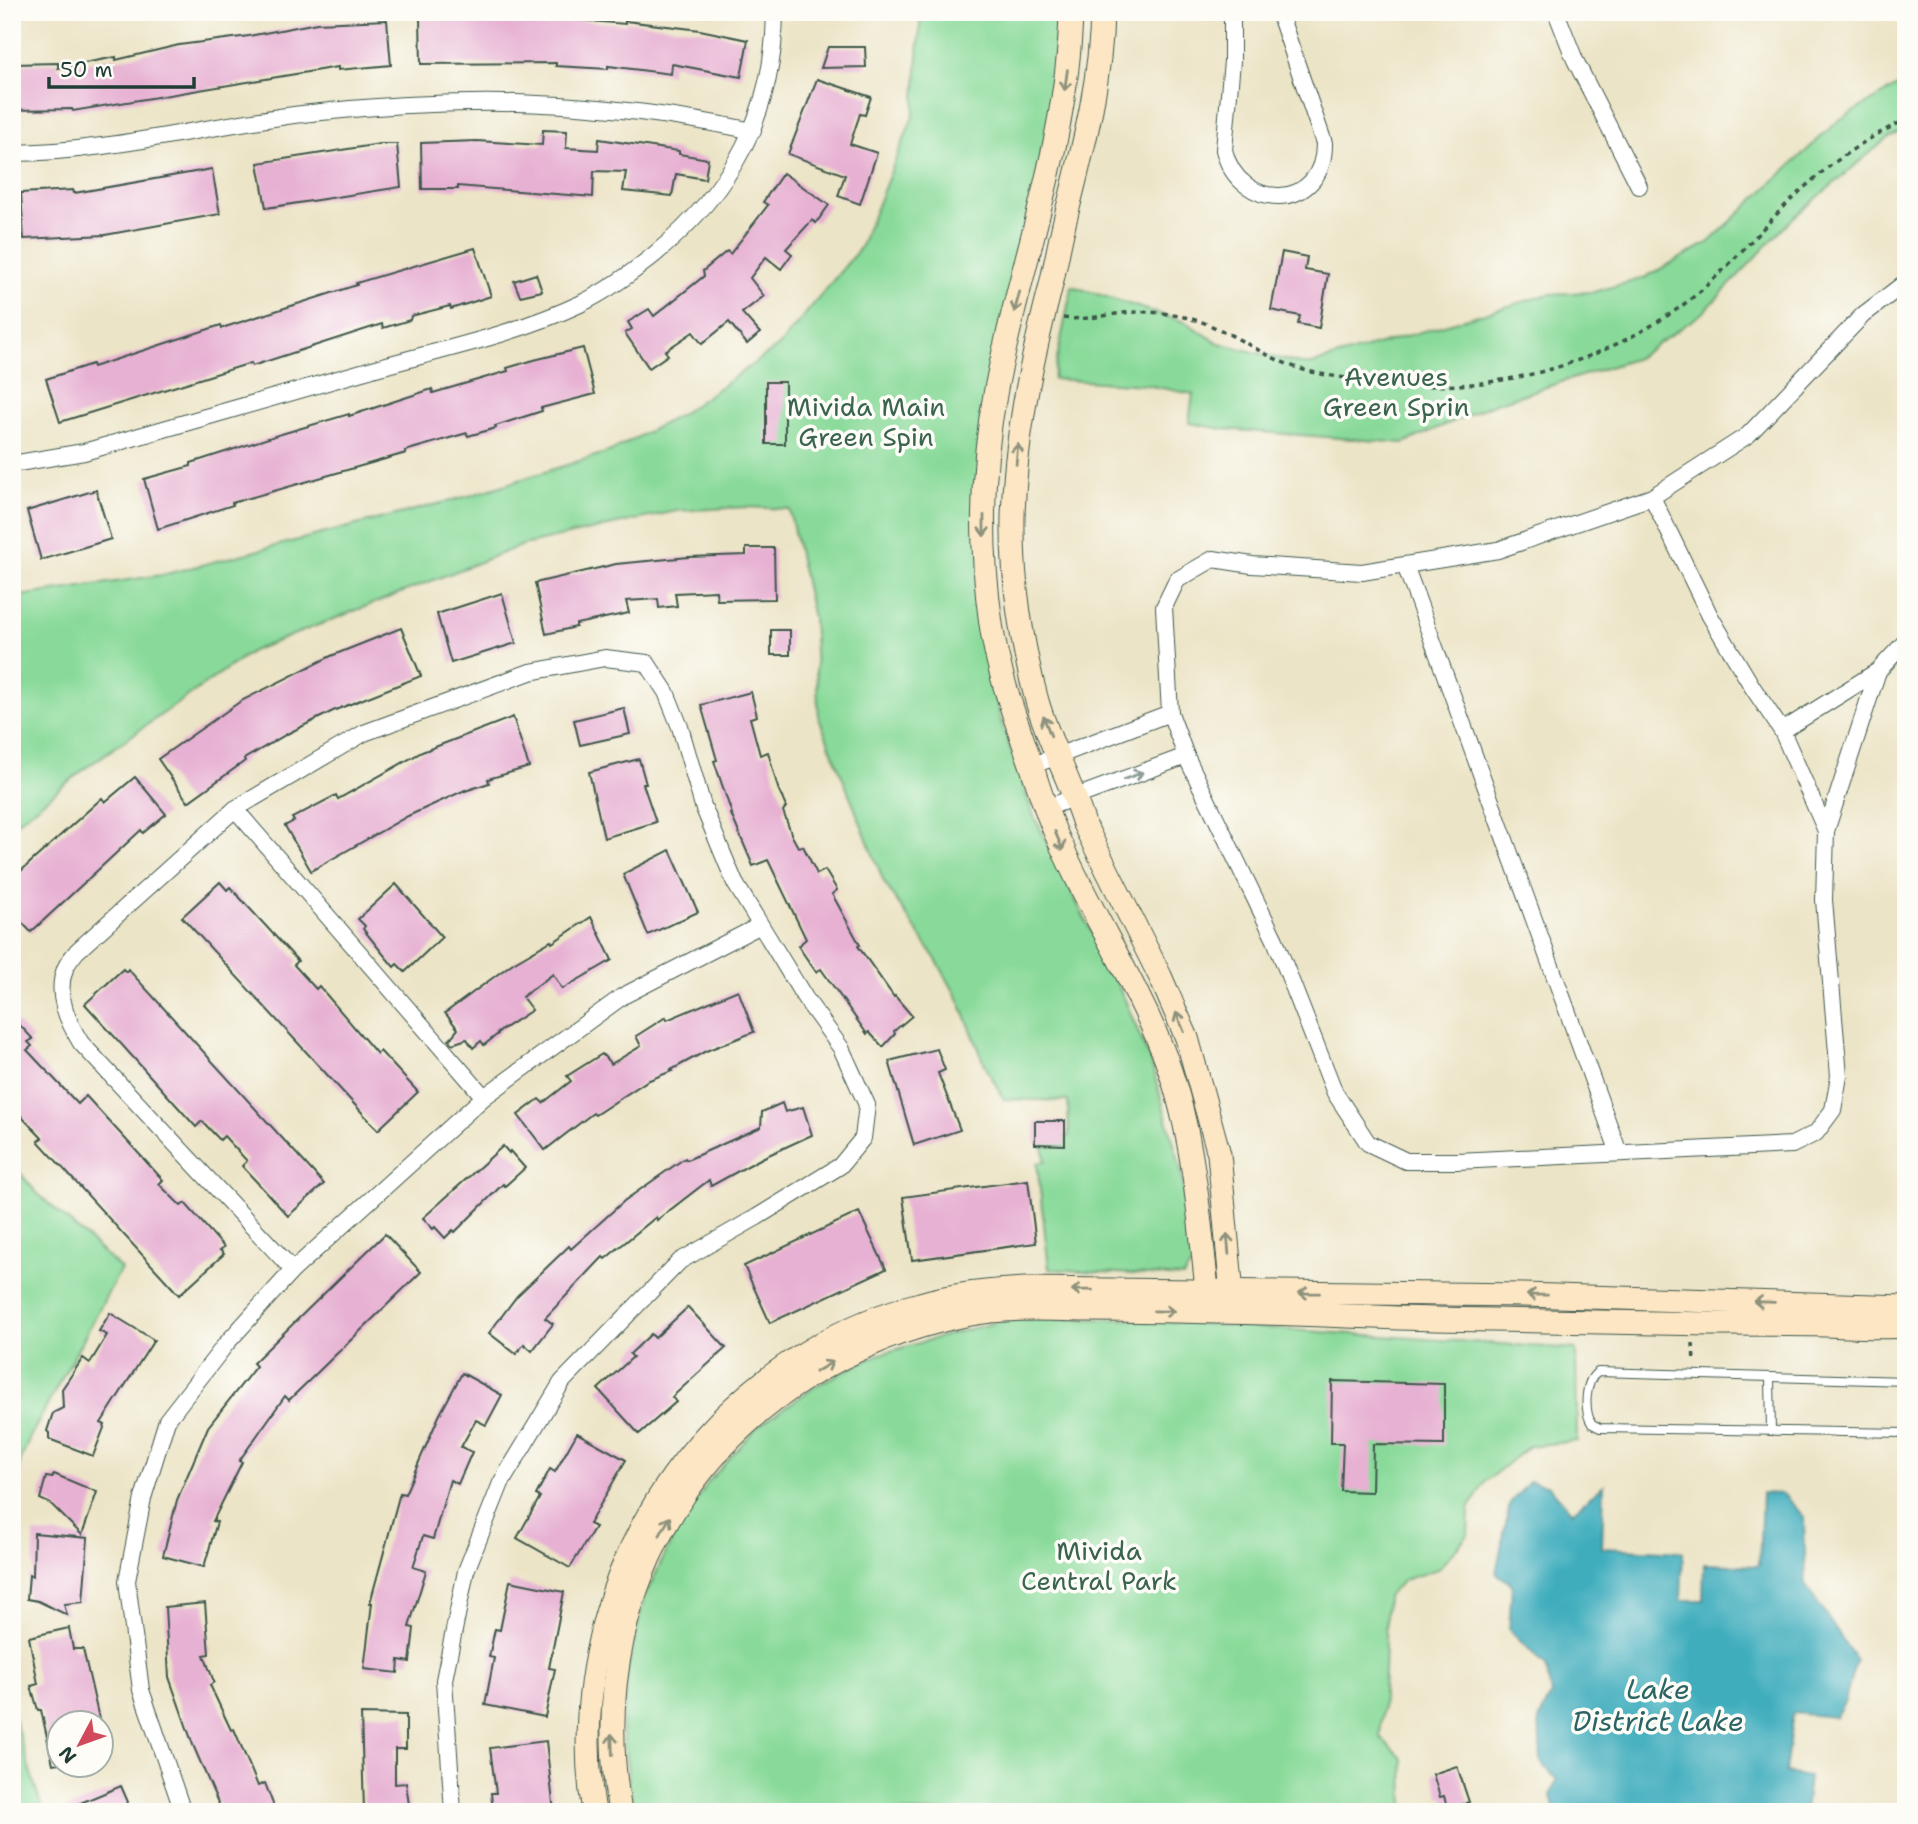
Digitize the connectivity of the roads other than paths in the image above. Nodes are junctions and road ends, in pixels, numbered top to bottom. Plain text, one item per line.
1 (775, 12) edge
2 (1071, 12) edge
3 (1102, 12) edge
4 (1232, 12) edge
5 (1279, 12) edge
6 (1556, 12) edge
7 (752, 131) junction
8 (12, 153) edge
9 (1639, 186) dead end
10 (1906, 282) edge
11 (12, 464) edge
12 (1652, 497) junction
13 (1405, 565) junction
14 (1906, 641) edge
15 (1878, 671) junction
16 (1170, 713) junction
17 (1782, 732) junction
18 (1058, 755) junction
19 (1186, 756) junction
20 (1031, 766) junction
21 (1076, 797) junction
22 (1046, 808) junction
23 (234, 809) junction
24 (1826, 831) junction
25 (759, 926) junction
26 (484, 1097) junction
27 (1619, 1153) junction
28 (293, 1270) junction
29 (1209, 1302) junction
30 (1233, 1302) junction
31 (1906, 1307) edge
32 (1818, 1314) junction
33 (1906, 1326) edge
34 (1770, 1377) junction
35 (1906, 1381) edge
36 (1771, 1431) junction
37 (1906, 1433) edge
38 (183, 1812) edge
39 (453, 1812) edge
40 (594, 1812) edge
41 (620, 1812) edge

1 - 7 street
2 -> 20 street
18 -> 3 street
4 - 5 street
6 - 9 street
7 - 8 street
7 - 11 street
10 - 12 street
12 - 13 street
12 - 17 street
13 - 16 street
13 - 27 street
14 - 15 street
15 - 17 street
15 - 24 street
16 - 18 street
16 - 19 street
17 - 24 street
18 - 20 street
18 - 21 street
21 -> 19 street
19 - 27 street
20 - 22 street
21 - 22 street
30 -> 21 street
22 -> 29 street
23 - 25 street
23 - 26 street
23 - 28 street
24 - 27 street
25 - 26 street
25 - 39 street
26 - 28 street
28 - 38 street
29 - 30 street
29 -> 40 street
41 -> 29 street
32 -> 30 street
30 - 32 street
31 - 32 street
32 - 33 street
34 - 35 lane
34 - 36 lane
34 - 36 lane
36 - 37 lane

